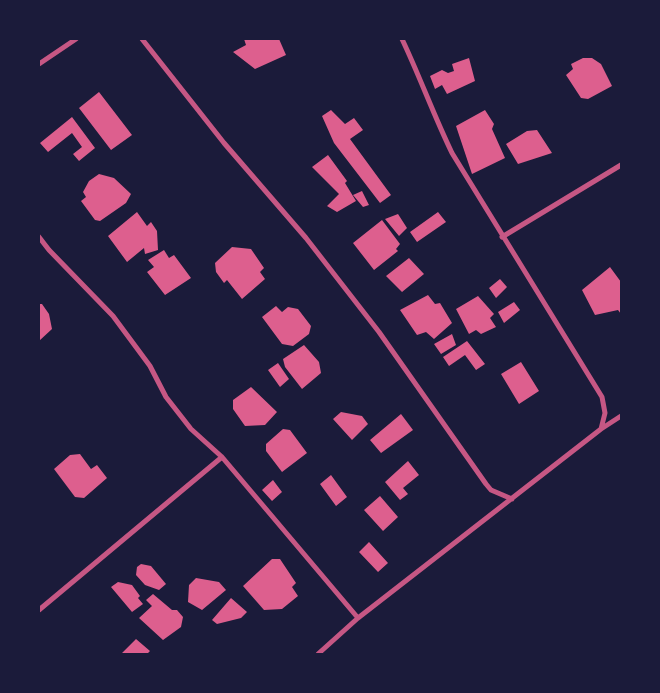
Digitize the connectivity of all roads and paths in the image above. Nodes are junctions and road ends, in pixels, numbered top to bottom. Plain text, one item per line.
1 (76, 39) edge
2 (142, 39) edge
3 (402, 39) edge
4 (39, 64) edge
5 (621, 165) edge
6 (39, 236) edge
7 (502, 237) junction
8 (621, 416) edge
9 (601, 429) junction
10 (222, 457) junction
11 (512, 499) junction
12 (39, 610) edge
13 (358, 618) junction
14 (318, 654) edge

1 - 4 street
2 - 11 street
3 - 7 street
5 - 7 street
6 - 10 street
7 - 9 street
8 - 9 street
9 - 11 street
10 - 12 street
10 - 13 street
11 - 13 street
13 - 14 street

